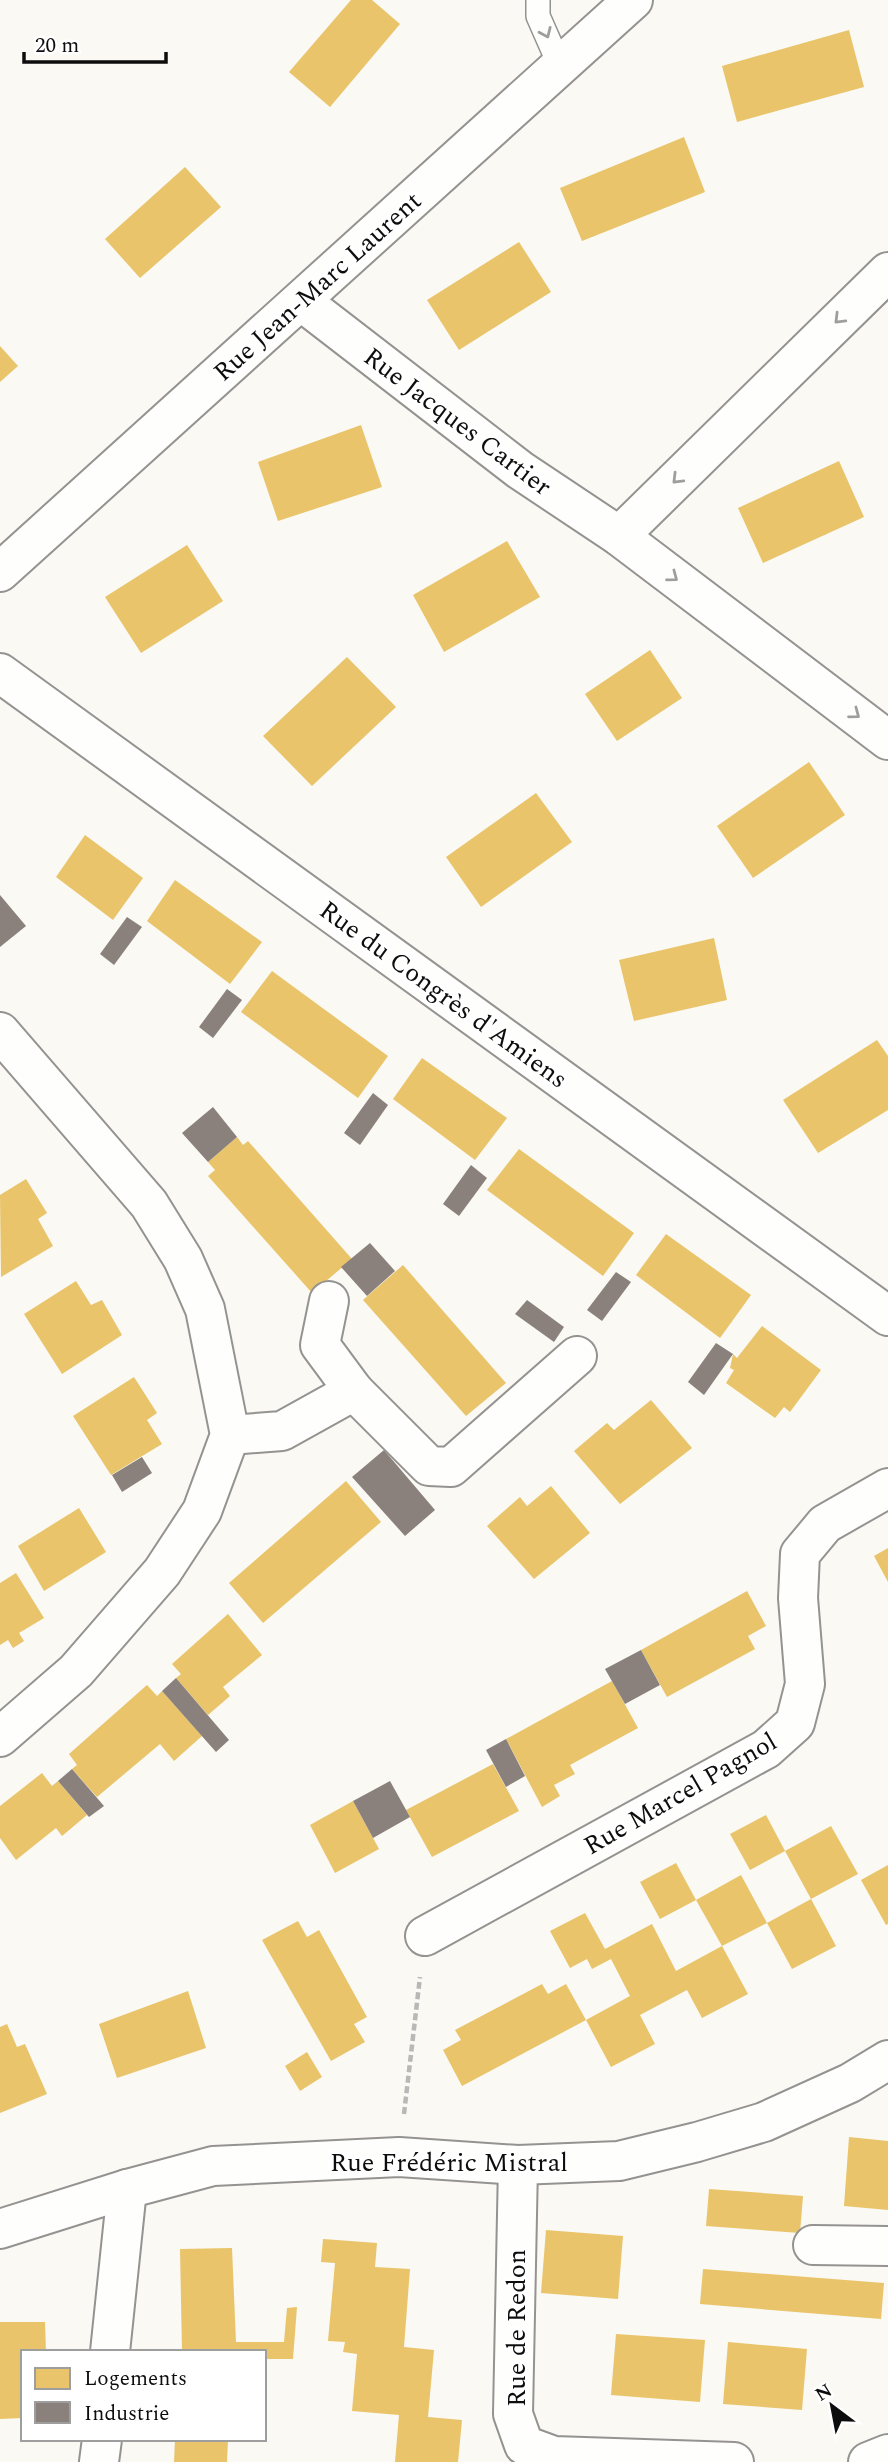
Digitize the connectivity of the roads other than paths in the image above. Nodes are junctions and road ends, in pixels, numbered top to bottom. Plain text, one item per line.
1 (538, 0) edge
2 (632, 0) edge
3 (560, 65) junction
4 (888, 272) edge
5 (300, 301) junction
6 (619, 536) junction
7 (0, 572) edge
8 (0, 673) edge
9 (888, 740) edge
10 (0, 1032) edge
11 (329, 1301) dead end
12 (888, 1316) edge
13 (577, 1356) dead end
14 (354, 1391) junction
15 (230, 1436) junction
16 (888, 1488) edge
17 (0, 1737) edge
18 (425, 1936) road end
19 (888, 2060) edge
20 (519, 2165) junction
21 (127, 2189) junction
22 (0, 2229) edge
23 (813, 2245) dead end
24 (888, 2246) edge
25 (110, 2350) edge
26 (102, 2441) edge
27 (888, 2454) edge
28 (99, 2462) edge
29 (734, 2462) edge
30 (868, 2462) edge

1 -> 3 lane
2 - 3 street, Rue Jean-Marc Laurent
3 - 5 street, Rue Jean-Marc Laurent
4 -> 6 street
5 - 6 street, Rue Jacques Cartier
5 - 7 street, Rue Jean-Marc Laurent
6 -> 9 street, Rue Jacques Cartier
8 - 12 street, Rue du Congrès d'Amiens
10 - 15 street
11 - 14 street
13 - 14 street
14 - 15 street
15 - 17 street
16 - 18 street, Rue Marcel Pagnol
19 - 20 street, Rue Frédéric Mistral
20 - 21 street, Rue Frédéric Mistral
20 - 29 street, Rue de Redon
21 - 22 street, Rue Frédéric Mistral
21 - 25 street
23 - 24 street
26 - 28 street
27 - 30 street

